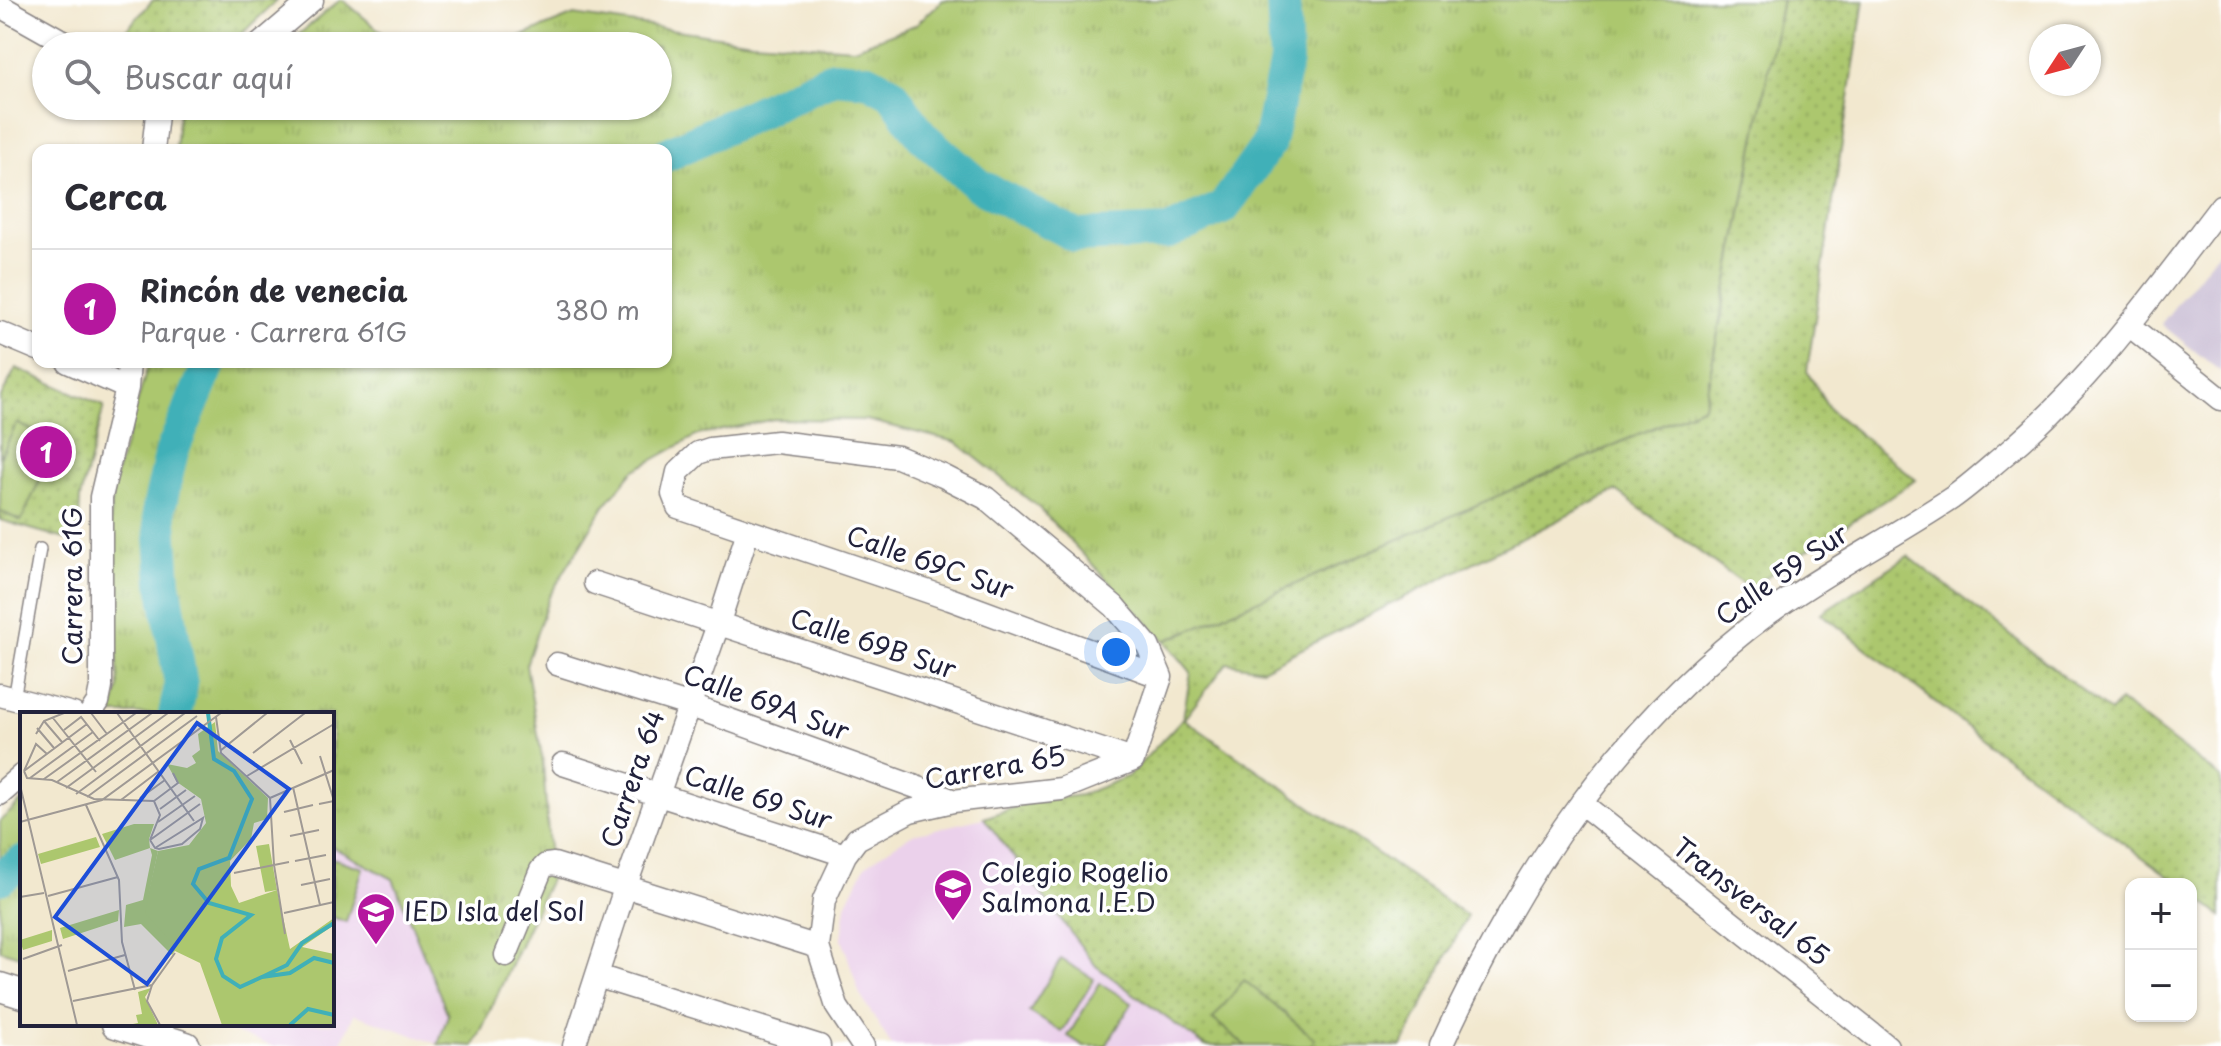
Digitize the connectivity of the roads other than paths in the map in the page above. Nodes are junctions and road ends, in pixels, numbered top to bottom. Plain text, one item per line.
1 (312, 0) edge
2 (0, 6) edge
3 (46, 32) edge
4 (274, 32) edge
5 (156, 120) edge
6 (154, 144) edge
7 (2221, 206) edge
8 (2129, 325) junction
9 (0, 333) edge
10 (32, 346) edge
11 (82, 368) edge
12 (129, 368) edge
13 (127, 388) junction
14 (2221, 399) edge
15 (748, 531) junction
16 (40, 549) dead end
17 (595, 583) dead end
18 (719, 622) junction
19 (557, 664) dead end
20 (1161, 677) junction
21 (7, 697) edge
22 (688, 705) junction
23 (65, 712) edge
24 (91, 712) edge
25 (1133, 760) junction
26 (563, 764) dead end
27 (20, 777) edge
28 (0, 794) edge
29 (658, 795) junction
30 (953, 801) junction
31 (1581, 803) junction
32 (845, 855) junction
33 (626, 885) junction
34 (818, 947) junction
35 (506, 955) dead end
36 (597, 976) junction
37 (0, 987) edge
38 (20, 993) edge
39 (122, 1026) edge
40 (186, 1046) edge
41 (574, 1046) edge
42 (819, 1046) edge
43 (863, 1046) edge
44 (1441, 1046) edge
45 (1887, 1046) edge

1 - 4 street
2 - 3 street
5 - 6 street
7 - 8 street, Calle 59 Sur
8 - 14 street
8 - 31 street, Calle 59 Sur
9 - 10 street
11 - 13 street
12 - 13 street, Carrera 61G
13 - 24 street, Carrera 61G
15 - 18 street, Carrera 64
15 - 20 street, Calle 69C Sur
15 - 20 street, Calle 69C Sur
16 - 21 lane
17 - 18 street, Calle 69B Sur
18 - 22 street, Carrera 64
18 - 25 street, Calle 69B Sur
19 - 22 street, Calle 69A Sur
20 - 25 street
21 - 23 street
22 - 29 street, Carrera 64
22 - 30 street, Calle 69A Sur
25 - 30 street, Carrera 65
26 - 29 street, Calle 69 Sur
27 - 28 street
29 - 32 street, Calle 69 Sur
29 - 33 street, Carrera 64
30 - 32 street, Carrera 65
31 - 44 street, Calle 59 Sur
31 - 45 street, Transversal 65
32 - 34 street, Carrera 65
33 - 34 street
33 - 35 street
33 - 36 street, Carrera 64
34 - 43 street, Carrera 65
36 - 41 street, Carrera 64
36 - 42 street
37 - 38 street
39 - 40 street

